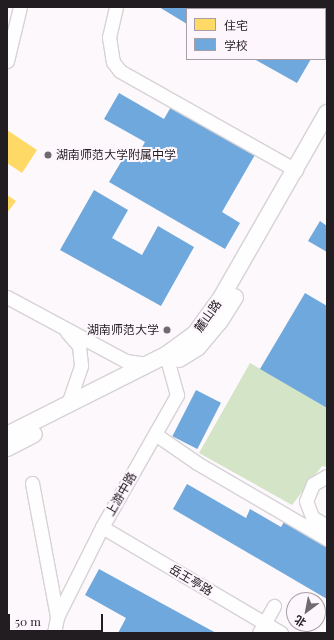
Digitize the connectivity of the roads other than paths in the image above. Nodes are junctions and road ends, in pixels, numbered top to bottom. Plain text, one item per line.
1 (20, 7) edge
2 (116, 7) edge
3 (7, 61) edge
4 (327, 113) edge
5 (327, 136) edge
6 (296, 170) junction
7 (7, 298) edge
8 (62, 326) junction
9 (167, 360) junction
10 (147, 364) junction
11 (68, 404) junction
12 (155, 434) junction
13 (7, 435) edge
14 (7, 448) edge
15 (327, 476) edge
16 (32, 483) dead end
17 (102, 527) junction
18 (320, 527) edge
19 (327, 539) edge
20 (274, 606) dead end
21 (57, 617) junction
22 (262, 628) edge
23 (54, 633) edge
24 (281, 633) edge

1 - 3 lane
2 - 6 lane
4 - 6 main road, 麓山路
5 - 9 main road, 麓山路
6 - 9 main road, 麓山路
7 - 8 lane
8 - 10 lane
8 - 11 lane
9 - 10 main road, 麓山路
9 - 12 lane, 上游中路
9 - 14 main road, 麓山路
10 - 11 main road, 麓山路
11 - 13 main road, 麓山路
12 - 17 lane, 上游中路
12 - 18 lane
15 - 18 lane
16 - 21 lane
17 - 21 lane, 上游中路
17 - 22 lane, 岳王亭路
18 - 19 lane
20 - 22 lane
21 - 23 lane, 上游中路
22 - 24 lane, 岳王亭路

